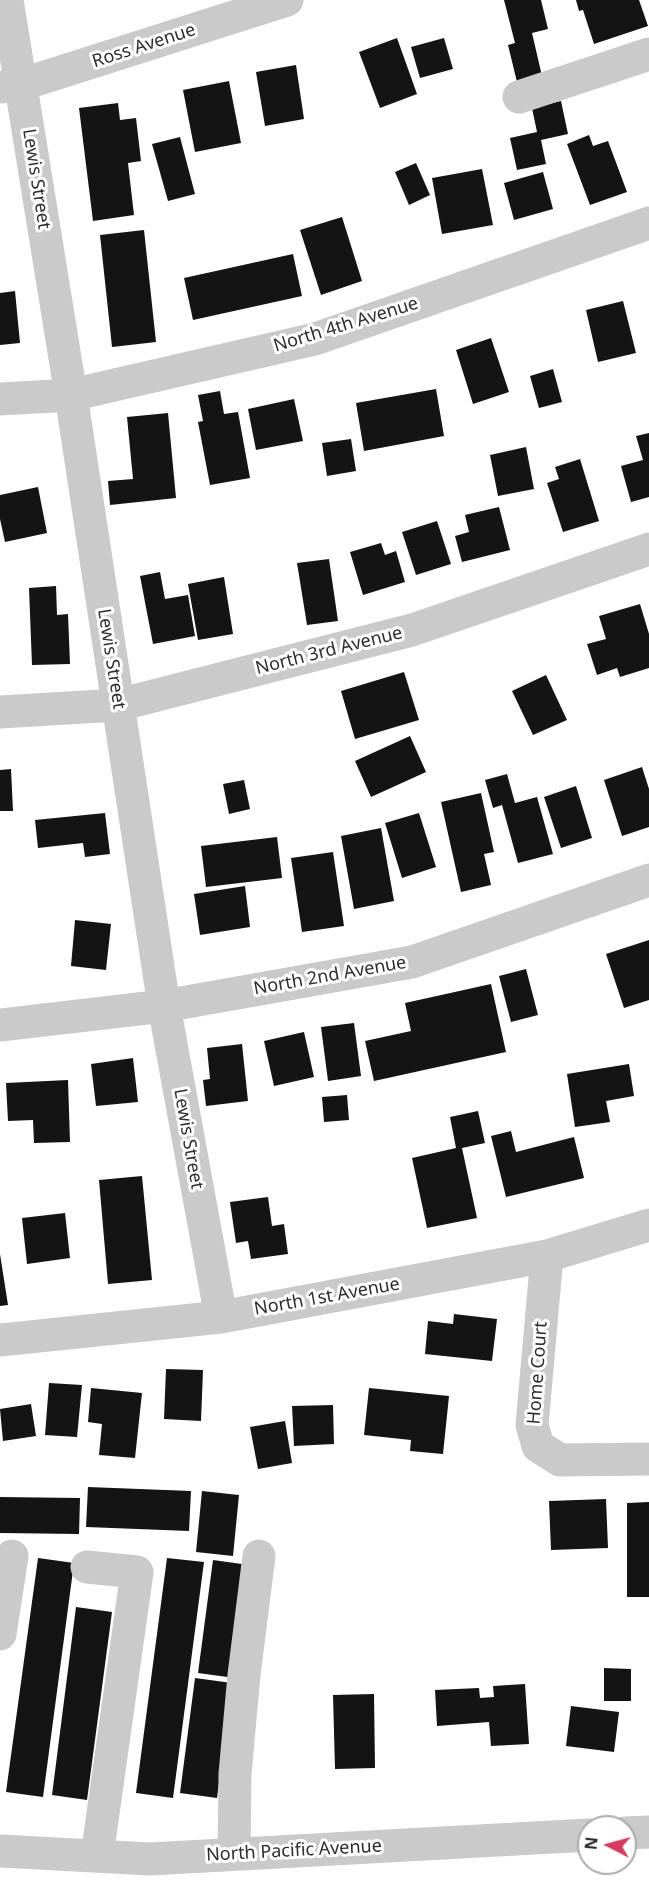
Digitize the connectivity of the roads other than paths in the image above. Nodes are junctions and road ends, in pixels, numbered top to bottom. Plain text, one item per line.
1 (7, 0) edge
2 (287, 0) edge
3 (649, 54) edge
4 (10, 86) edge
5 (519, 97) dead end
6 (649, 223) edge
7 (71, 394) junction
8 (0, 399) edge
9 (649, 549) edge
10 (118, 705) junction
11 (0, 712) edge
12 (649, 880) edge
13 (164, 1006) junction
14 (0, 1025) edge
15 (649, 1225) edge
16 (548, 1256) junction
17 (221, 1317) junction
18 (0, 1340) edge
19 (649, 1459) edge
20 (12, 1556) dead end
21 (259, 1556) dead end
22 (87, 1567) dead end
23 (0, 1634) edge
24 (577, 1836) edge
25 (0, 1851) edge
26 (234, 1854) junction
27 (97, 1856) junction

1 - 4 street, Lewis Street
2 - 4 street, Ross Avenue
3 - 5 street
4 - 7 street, Lewis Street
6 - 7 street, North 4th Avenue
7 - 8 street, North 4th Avenue
7 - 10 street, Lewis Street
9 - 10 street, North 3rd Avenue
10 - 11 street, North 3rd Avenue
10 - 13 street, Lewis Street
12 - 13 street, North 2nd Avenue
13 - 14 street, North 2nd Avenue
13 - 17 street, Lewis Street
15 - 16 street, North 1st Avenue
16 - 17 street, North 1st Avenue
16 - 19 street, Home Court
17 - 18 street, North 1st Avenue
20 - 23 street
21 - 26 street
22 - 27 street
24 - 26 street, North Pacific Avenue
25 - 27 street, North Pacific Avenue
26 - 27 street, North Pacific Avenue

